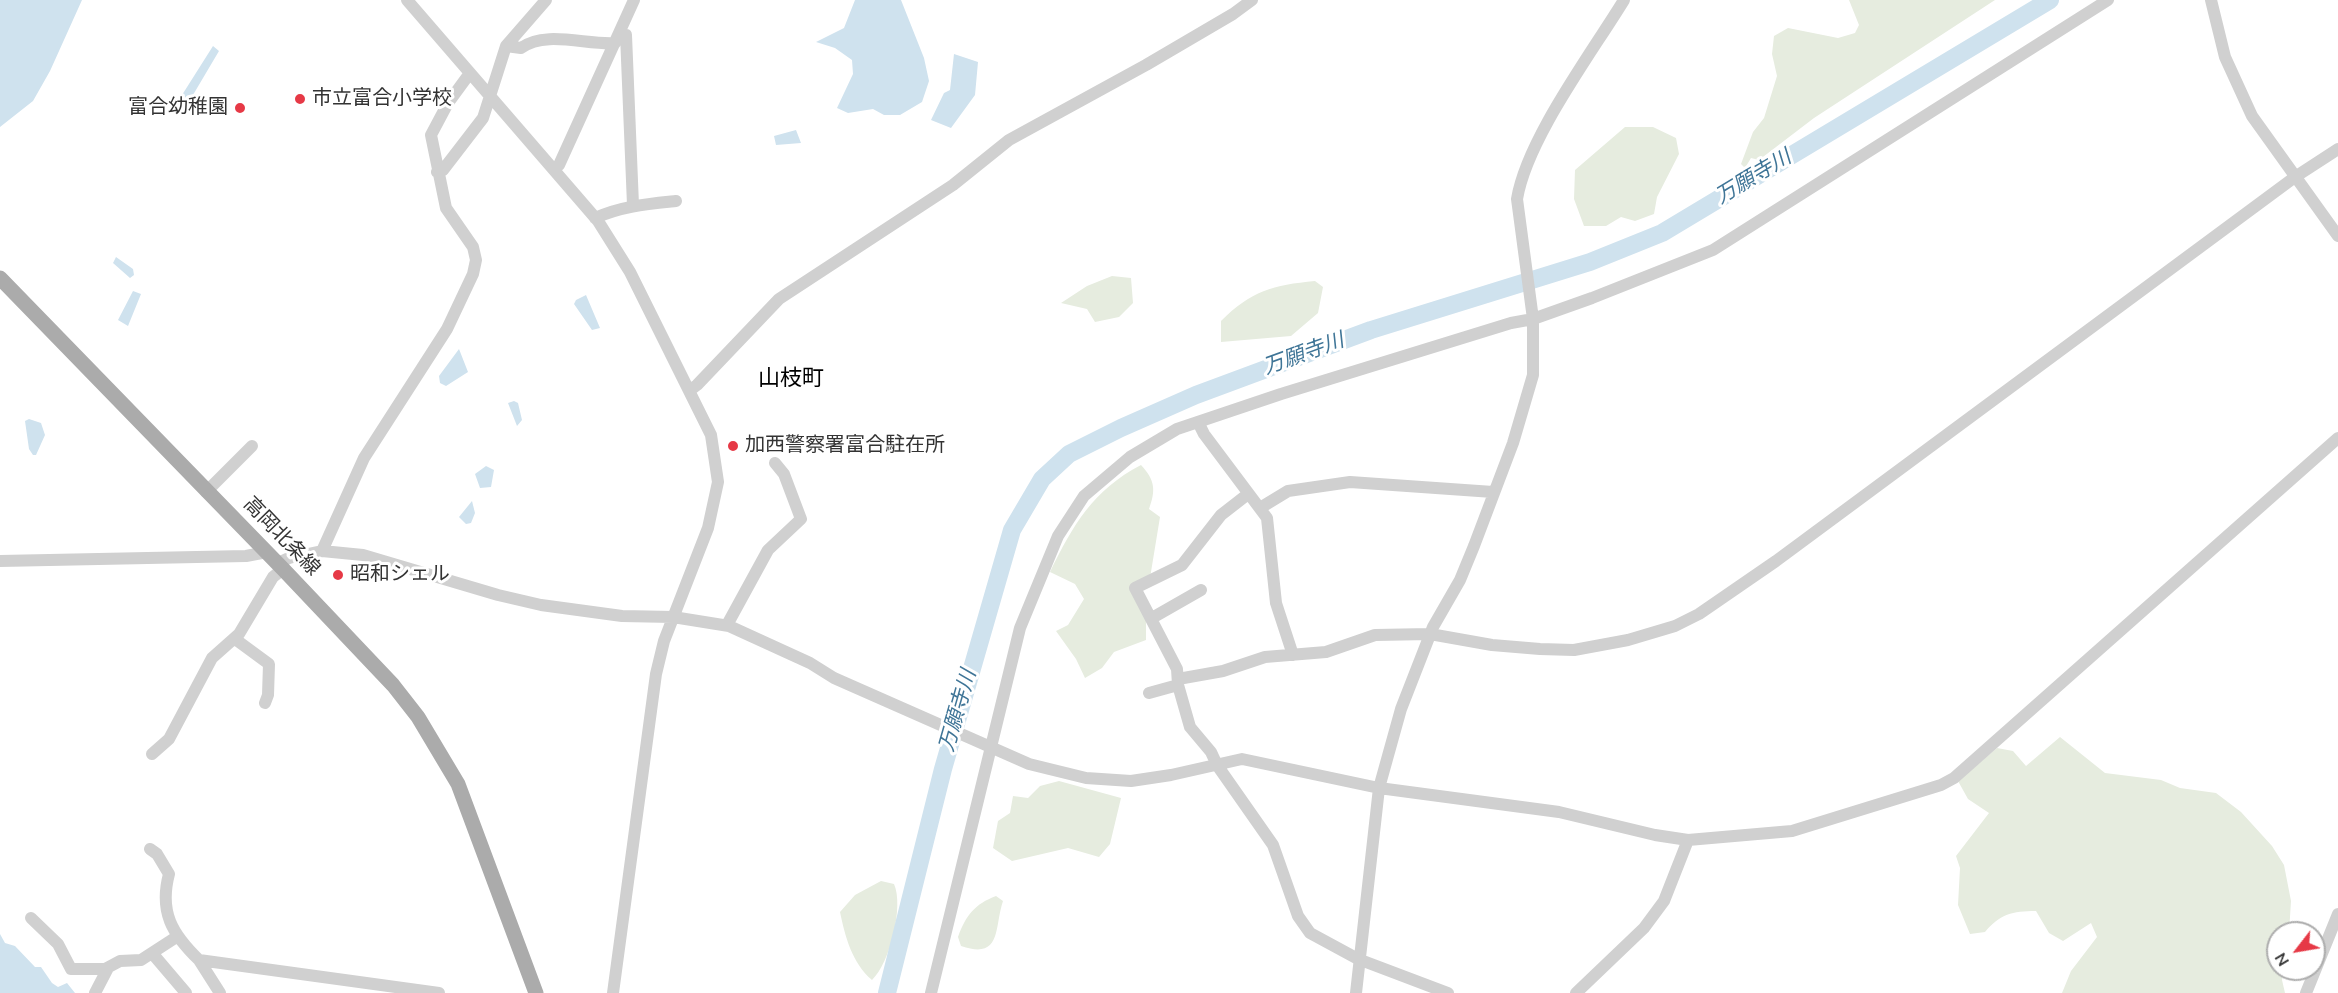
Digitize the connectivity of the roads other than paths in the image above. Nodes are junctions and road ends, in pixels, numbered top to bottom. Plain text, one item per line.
1 (407, 0) edge
2 (546, 0) edge
3 (634, 0) edge
4 (1252, 0) edge
5 (1624, 0) edge
6 (2108, 0) edge
7 (2211, 0) edge
8 (617, 39) junction
9 (506, 46) junction
10 (470, 73) junction
11 (490, 98) junction
12 (2338, 149) edge
13 (555, 168) junction
14 (437, 172) junction
15 (2295, 177) junction
16 (676, 201) dead end
17 (633, 206) junction
18 (595, 218) junction
19 (2338, 236) edge
20 (0, 278) edge
21 (1532, 316) junction
22 (689, 391) junction
23 (1198, 422) junction
24 (2338, 438) edge
25 (252, 446) dead end
26 (775, 463) dead end
27 (206, 492) junction
28 (1493, 492) junction
29 (1248, 494) junction
30 (1260, 508) junction
31 (322, 551) junction
32 (0, 561) edge
33 (276, 562) junction
34 (1200, 590) dead end
35 (673, 617) junction
36 (1152, 618) junction
37 (727, 625) junction
38 (1430, 634) junction
39 (235, 639) junction
40 (1293, 655) junction
41 (1178, 682) junction
42 (1149, 693) dead end
43 (265, 703) dead end
44 (991, 746) junction
45 (152, 754) dead end
46 (1217, 765) junction
47 (1379, 788) junction
48 (1688, 840) junction
49 (150, 849) dead end
50 (2338, 914) edge
51 (31, 918) dead end
52 (178, 936) junction
53 (152, 953) junction
54 (1359, 959) junction
55 (199, 960) junction
56 (108, 968) junction
57 (95, 993) edge
58 (186, 993) edge
59 (220, 993) edge
60 (439, 993) edge
61 (536, 993) edge
62 (613, 993) edge
63 (931, 993) edge
64 (1356, 993) edge
65 (1448, 993) edge
66 (1576, 993) edge
67 (2306, 993) edge

1 - 10 street
2 - 9 street
3 - 8 street
4 - 22 street
5 - 21 street
6 - 21 street
7 - 15 street
8 - 9 street
8 - 13 street
8 - 17 street
9 - 11 street
10 - 11 street
10 - 14 street
11 - 13 street
11 - 14 street
12 - 15 street
13 - 18 street
14 - 31 street
15 - 19 street
15 - 38 street
16 - 17 street
17 - 18 street
18 - 22 street
20 - 27 main road, 高岡北条線
21 - 23 street
21 - 28 street
22 - 35 street
23 - 29 street
23 - 44 street
24 - 48 street
25 - 27 street
26 - 37 street
27 - 33 main road, 高岡北条線
28 - 30 street
28 - 38 street
29 - 30 street
29 - 36 street
30 - 40 street
31 - 33 street
31 - 35 street
32 - 33 street
33 - 39 street
33 - 61 main road, 高岡北条線
34 - 36 street
35 - 37 street
35 - 62 street
36 - 41 street
37 - 44 street
38 - 40 street
38 - 47 street
39 - 43 street
39 - 45 street
40 - 41 street
41 - 42 street
41 - 46 street
44 - 46 street
44 - 63 street
46 - 47 street
46 - 54 street
47 - 48 street
47 - 54 street
48 - 66 street
49 - 52 street
50 - 67 street
51 - 56 street
52 - 53 street
52 - 55 street
53 - 56 street
53 - 58 street
54 - 64 street
54 - 65 street
55 - 59 street
55 - 60 street
56 - 57 street

